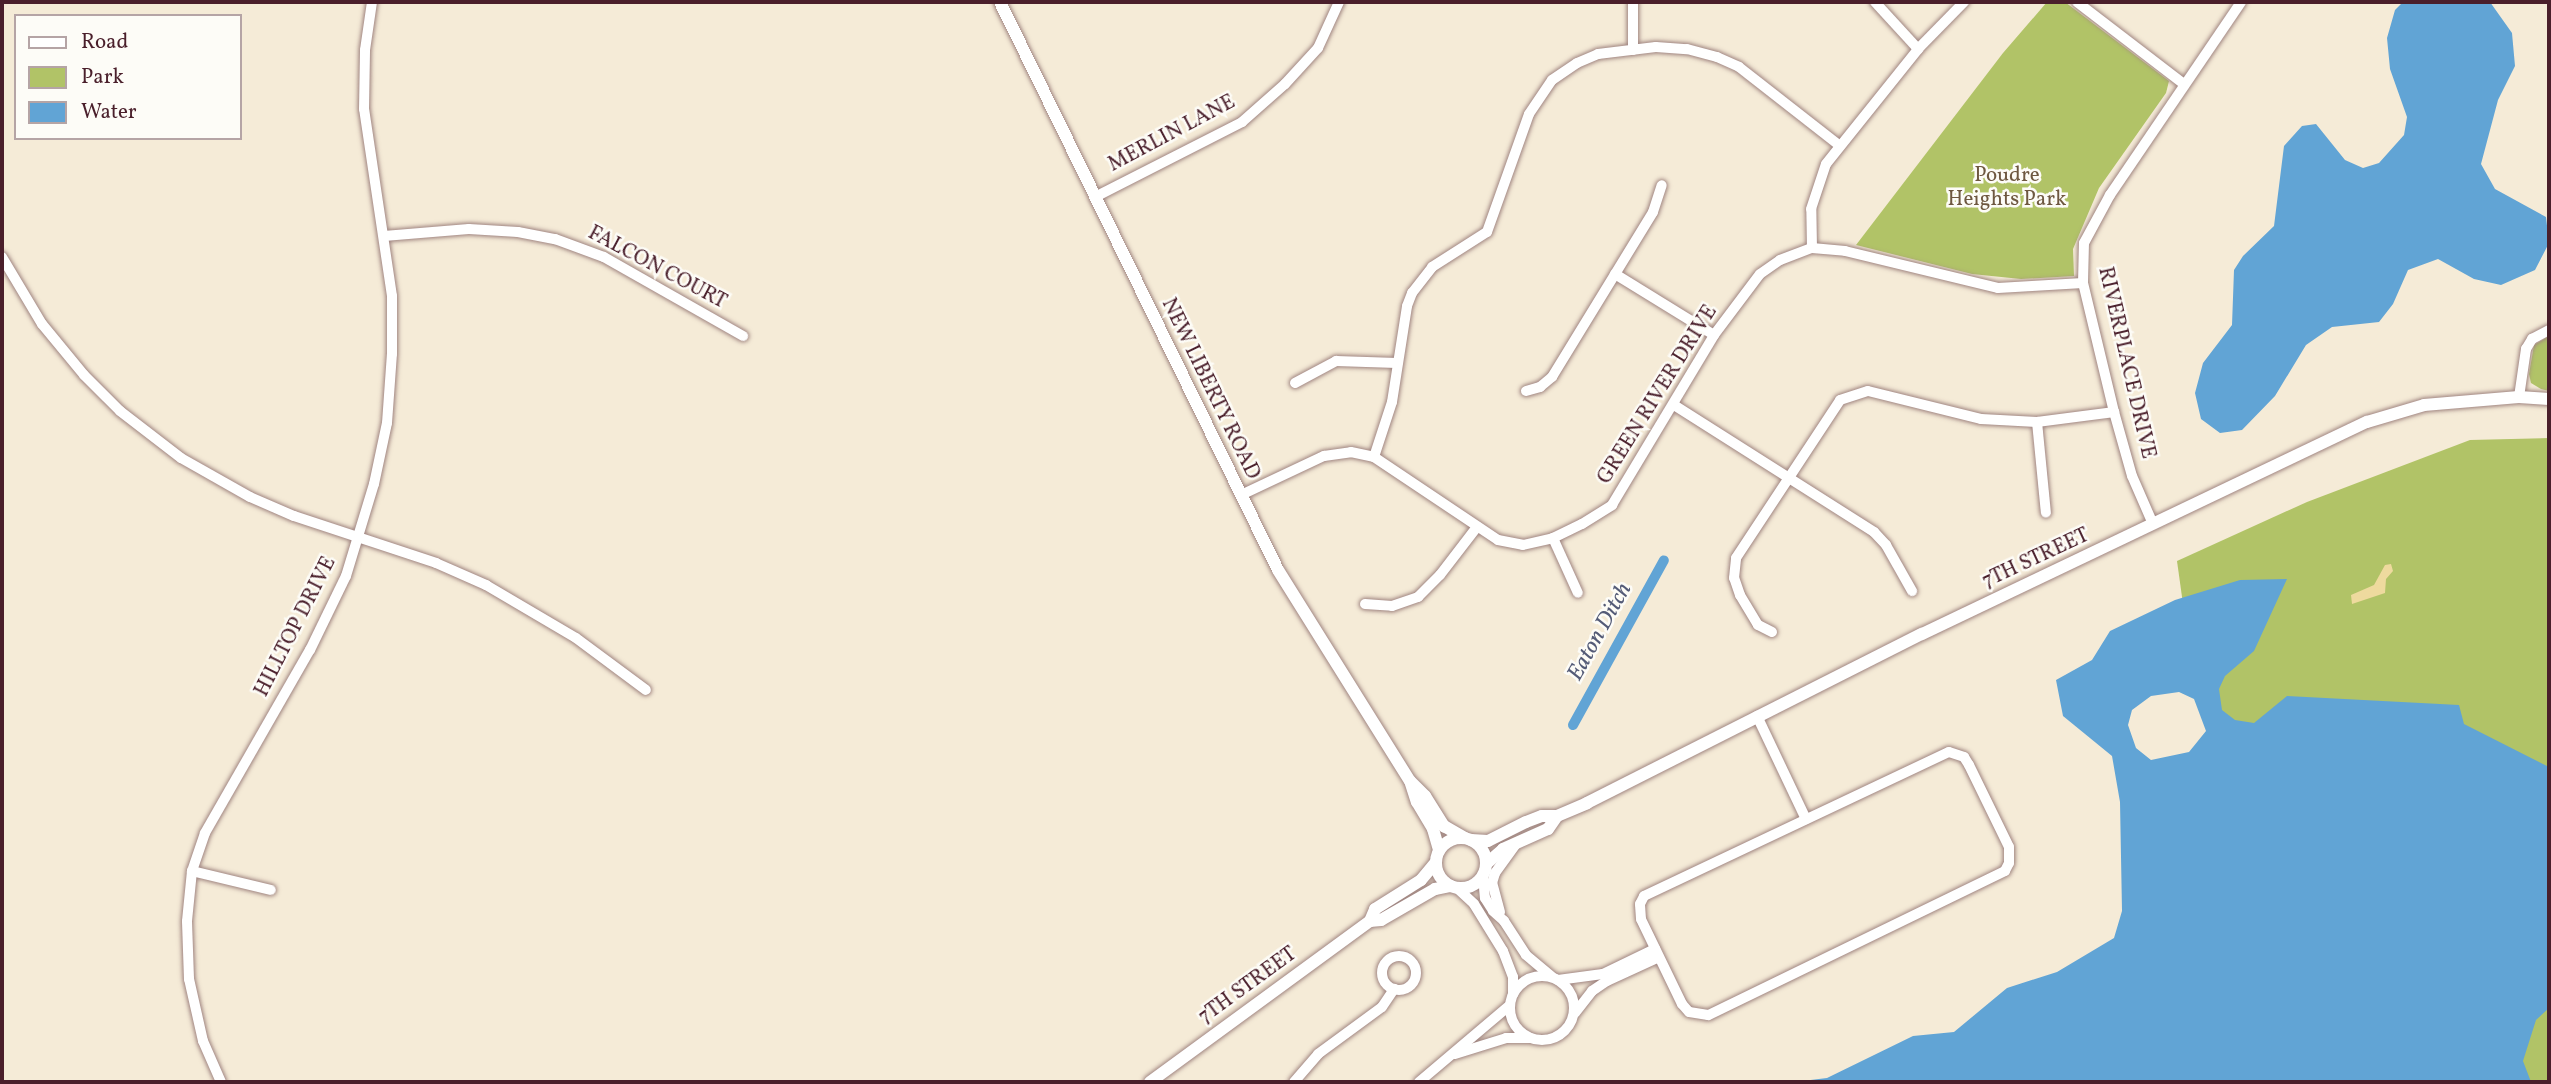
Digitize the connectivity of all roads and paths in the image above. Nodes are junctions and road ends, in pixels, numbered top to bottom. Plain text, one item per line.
1 (372, 2) edge
2 (1000, 2) edge
3 (1339, 2) edge
4 (1633, 2) edge
5 (1875, 2) edge
6 (1964, 2) edge
7 (2077, 2) edge
8 (2241, 2) edge
9 (1918, 49) junction
10 (1633, 50) junction
11 (2184, 84) junction
12 (1840, 146) junction
13 (1662, 186) dead end
14 (1095, 197) junction
15 (384, 236) junction
16 (1812, 248) junction
17 (2, 257) edge
18 (1615, 274) junction
19 (2083, 284) junction
20 (2549, 330) edge
21 (1714, 335) junction
22 (743, 336) dead end
23 (1397, 363) junction
24 (1295, 383) dead end
25 (1527, 391) dead end
26 (2519, 397) junction
27 (2549, 399) edge
28 (1674, 405) junction
29 (2115, 412) junction
30 (2036, 422) junction
31 (1374, 457) junction
32 (1789, 478) junction
33 (1241, 495) junction
34 (2046, 513) dead end
35 (2153, 524) junction
36 (1476, 527) junction
37 (359, 537) junction
38 (1553, 538) junction
39 (1912, 591) dead end
40 (1578, 593) dead end
41 (1365, 604) dead end
42 (1772, 632) dead end
43 (646, 690) dead end
44 (1757, 716) junction
45 (1410, 781) junction
46 (1557, 817) junction
47 (1806, 819) junction
48 (1468, 839) junction
49 (1516, 844) junction
50 (1438, 856) junction
51 (1485, 870) junction
52 (192, 871) junction
53 (1454, 887) junction
54 (271, 890) dead end
55 (1370, 921) junction
56 (1504, 921) junction
57 (1657, 953) junction
58 (1556, 980) junction
59 (1394, 989) dead end
60 (1512, 999) junction
61 (1573, 1015) junction
62 (1531, 1038) junction
63 (1455, 1054) junction
64 (221, 1082) edge
65 (1150, 1082) edge
66 (1294, 1082) edge
67 (1419, 1082) edge

1 - 15 street, HILLTOP DRIVE
2 - 14 street, NEW LIBERTY ROAD
3 - 14 street, MERLIN LANE
4 - 10 street
5 - 9 street
6 - 9 street
7 - 11 street
8 - 11 street, RIVERPLACE DRIVE
9 - 12 street
10 - 12 street
10 - 23 street
11 - 19 street, RIVERPLACE DRIVE
12 - 16 street
13 - 18 street
14 - 33 street, NEW LIBERTY ROAD
15 - 22 street, FALCON COURT
15 - 37 street, HILLTOP DRIVE
16 - 19 street, GREEN RIVER DRIVE
16 - 21 street, GREEN RIVER DRIVE
17 - 37 street
18 - 21 street
18 - 25 street
19 - 29 street, RIVERPLACE DRIVE
20 - 26 street
21 - 28 street, GREEN RIVER DRIVE
23 - 24 street
23 - 31 street
26 - 27 street, 7TH STREET
26 - 35 street, 7TH STREET
28 - 32 street
28 - 38 street, GREEN RIVER DRIVE
29 - 30 street
29 - 35 street, RIVERPLACE DRIVE
30 - 32 street
30 - 34 street
31 - 33 street, GREEN RIVER DRIVE
31 - 36 street, GREEN RIVER DRIVE
32 - 39 street
32 - 42 street
33 - 45 street, NEW LIBERTY ROAD
35 - 44 street, 7TH STREET
36 - 38 street, GREEN RIVER DRIVE
36 - 41 street
37 - 43 street
37 - 52 street, HILLTOP DRIVE
38 - 40 street
44 - 46 street, 7TH STREET
44 - 47 street
45 - 48 street, NEW LIBERTY ROAD
45 - 50 street, NEW LIBERTY ROAD
46 - 48 street, 7TH STREET
46 - 49 street, 7TH STREET
47 - 57 street
47 - 57 street
48 - 50 street
48 - 51 street
49 - 51 street, 7TH STREET
49 - 56 street
50 - 53 street
50 - 55 street, 7TH STREET
51 - 53 street
51 - 56 street
52 - 54 street
52 - 64 street, HILLTOP DRIVE
53 - 55 street, 7TH STREET
53 - 60 street
55 - 65 street, 7TH STREET
56 - 58 street
57 - 58 street
57 - 61 street
58 - 60 street
58 - 61 street
59 - 66 street
60 - 62 street
60 - 63 street
61 - 62 street
62 - 63 street
63 - 67 street

